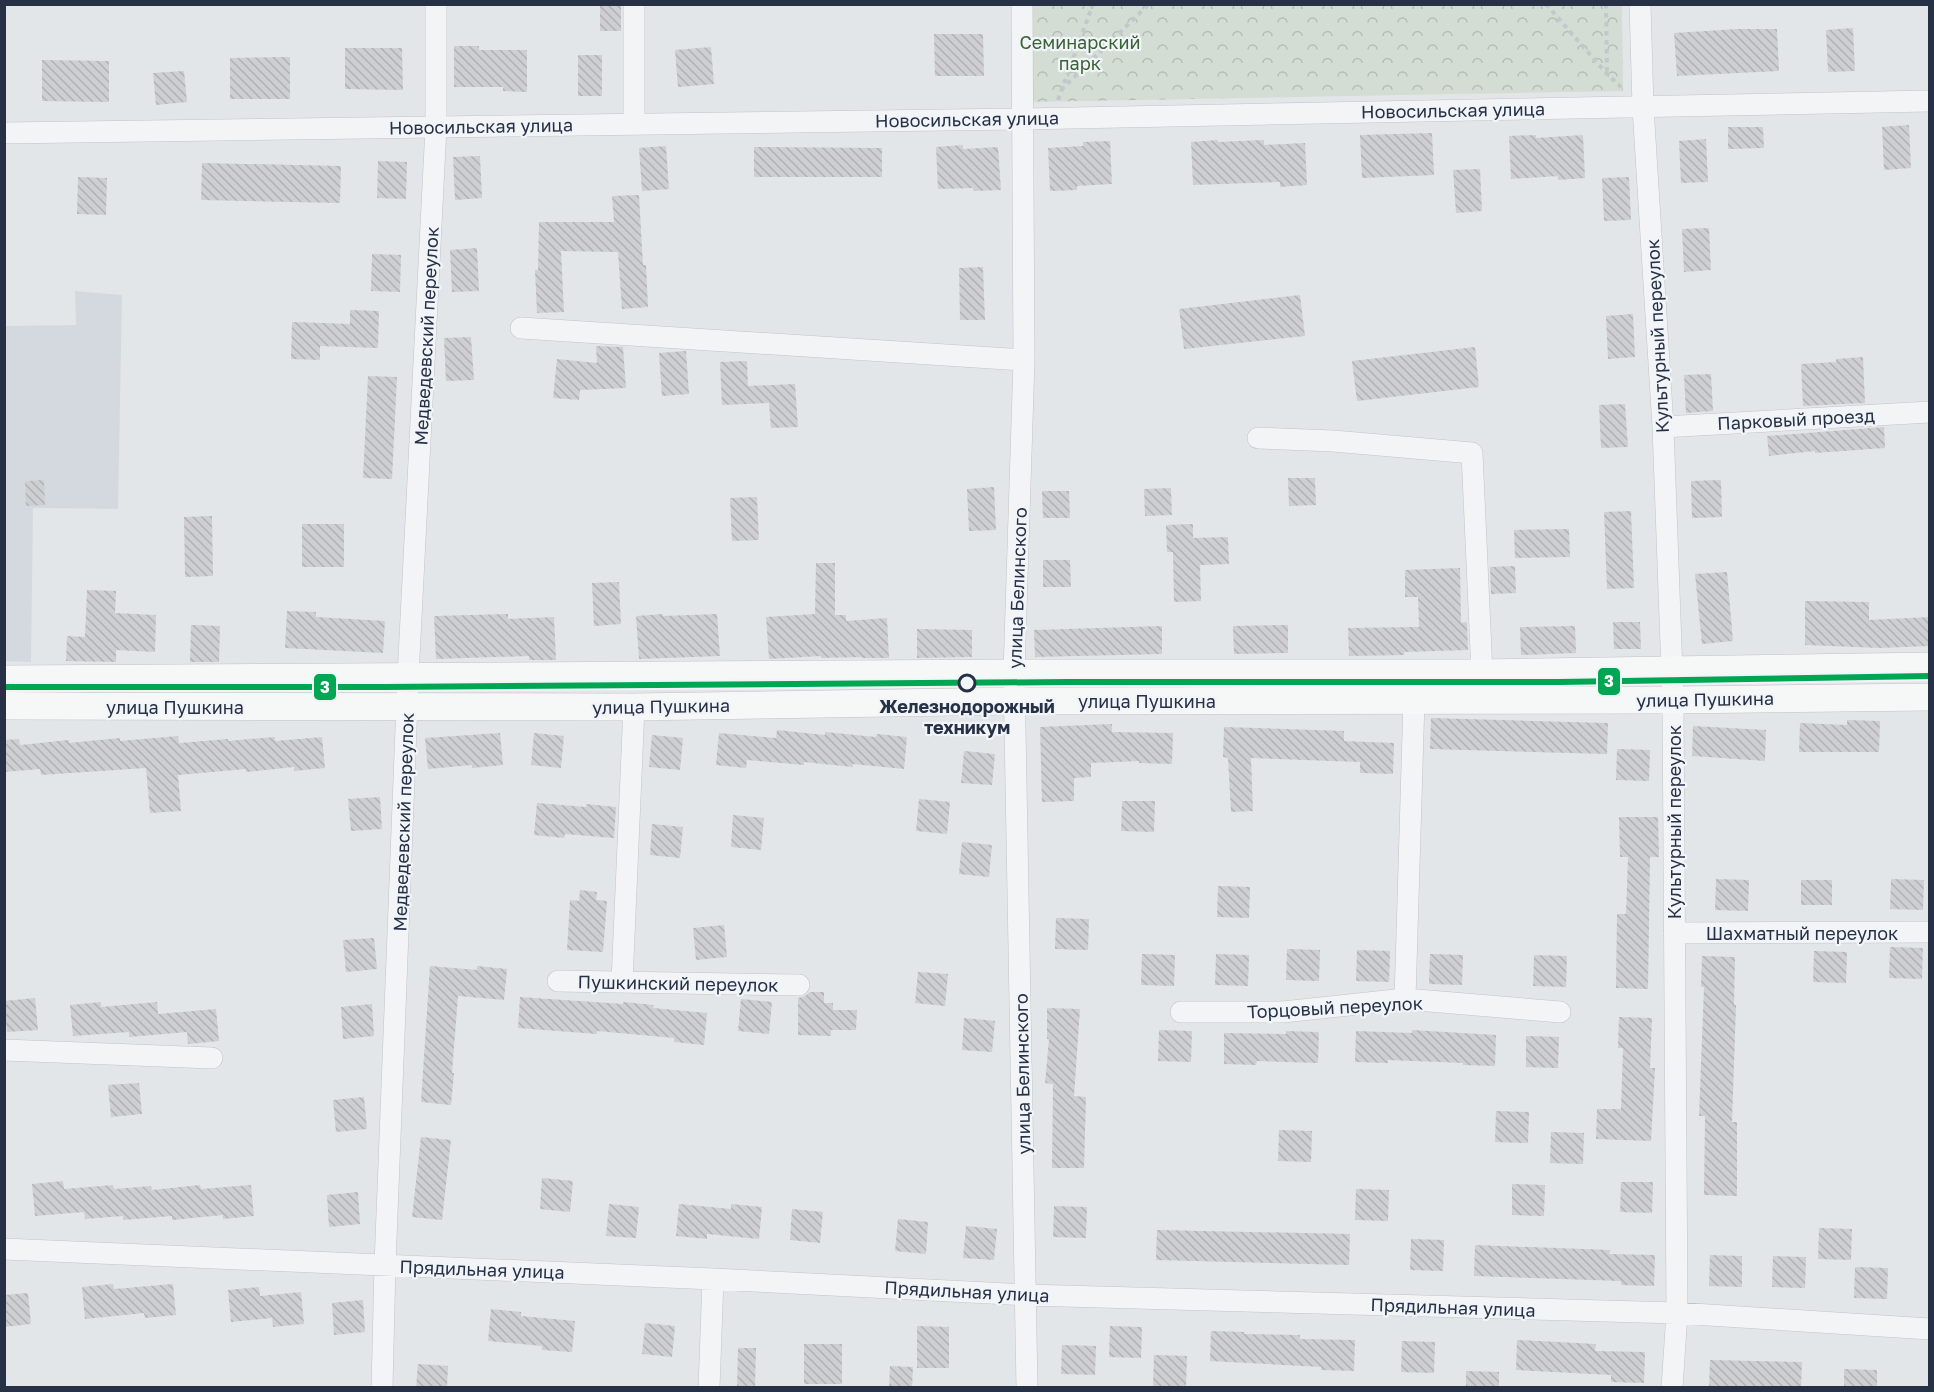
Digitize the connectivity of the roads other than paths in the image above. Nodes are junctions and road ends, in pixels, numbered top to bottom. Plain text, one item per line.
1 (436, 4) edge
2 (634, 4) edge
3 (1022, 4) edge
4 (1640, 4) edge
5 (1929, 101) edge
6 (1643, 107) junction
7 (1023, 119) junction
8 (634, 124) junction
9 (436, 127) junction
10 (4, 133) edge
11 (521, 328) dead end
12 (1024, 360) junction
13 (1929, 412) edge
14 (1663, 427) junction
15 (1258, 438) dead end
16 (1929, 666) edge
17 (1672, 670) junction
18 (1014, 673) junction
19 (1482, 673) junction
20 (408, 677) junction
21 (4, 679) edge
22 (1929, 697) edge
23 (1414, 700) junction
24 (1673, 700) junction
25 (1015, 701) junction
26 (4, 706) edge
27 (634, 707) junction
28 (407, 708) junction
29 (1929, 932) edge
30 (1674, 933) junction
31 (558, 981) dead end
32 (622, 982) junction
33 (799, 986) dead end
34 (1405, 999) junction
35 (1181, 1012) dead end
36 (1560, 1012) dead end
37 (4, 1050) edge
38 (212, 1058) dead end
39 (4, 1249) edge
40 (385, 1265) junction
41 (713, 1279) junction
42 (1027, 1295) junction
43 (1677, 1313) junction
44 (1929, 1329) edge
45 (382, 1388) edge
46 (709, 1388) edge
47 (1027, 1388) edge
48 (1672, 1388) edge

1 - 9 street, Медведевский переулок
2 - 8 street
3 - 7 street, улица Белинского
4 - 6 street, Культурный переулок
5 - 6 street, Новосильская улица
6 - 7 street, Новосильская улица
6 - 14 street, Культурный переулок
7 - 8 street, Новосильская улица
7 - 12 street, улица Белинского
8 - 9 street, Новосильская улица
9 - 10 street, Новосильская улица
9 - 20 street, Медведевский переулок
11 - 12 street
12 - 18 street, улица Белинского
13 - 14 street, Парковый проезд
14 - 17 street, Культурный переулок
15 - 19 street
16 - 17 main road, улица Пушкина
17 - 19 main road, улица Пушкина
17 - 24 street, Культурный переулок
18 - 19 main road, улица Пушкина
18 - 20 main road, улица Пушкина
18 - 25 street, улица Белинского
20 - 21 main road, улица Пушкина
20 - 28 street, Медведевский переулок
22 - 24 main road, улица Пушкина
23 - 24 main road, улица Пушкина
23 - 25 main road, улица Пушкина
23 - 34 street
24 - 30 street, Культурный переулок
25 - 27 main road, улица Пушкина
25 - 42 street, улица Белинского
26 - 28 main road, улица Пушкина
27 - 28 main road, улица Пушкина
27 - 32 street
28 - 40 street, Медведевский переулок
29 - 30 street, Шахматный переулок
30 - 43 street, Культурный переулок
31 - 32 street, Пушкинский переулок
32 - 33 street, Пушкинский переулок
34 - 35 street, Торцовый переулок
34 - 36 street, Торцовый переулок
37 - 38 street
39 - 40 street, Прядильная улица
40 - 41 street, Прядильная улица
40 - 45 street, Медведевский переулок
41 - 42 street, Прядильная улица
41 - 46 street
42 - 43 street, Прядильная улица
42 - 47 street, улица Белинского
43 - 44 street, Прядильная улица
43 - 48 street, Культурный переулок

